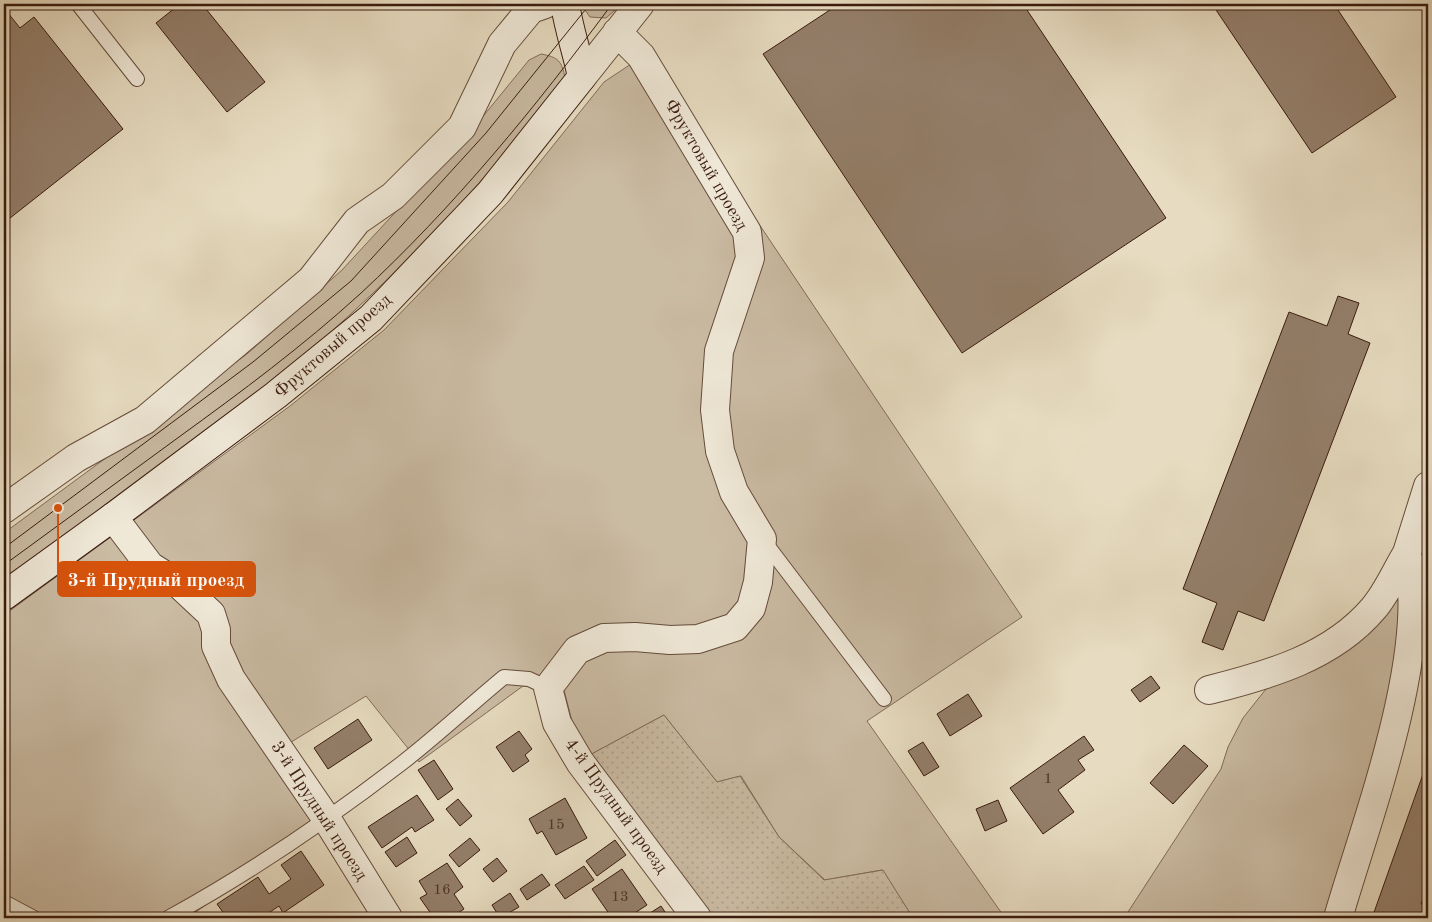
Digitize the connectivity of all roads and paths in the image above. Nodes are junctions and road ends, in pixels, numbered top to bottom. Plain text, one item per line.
1 (78, 4) edge
2 (544, 4) edge
3 (565, 4) edge
4 (640, 4) edge
5 (617, 32) junction
6 (582, 77) junction
7 (138, 79) dead end
8 (1428, 486) edge
9 (4, 509) edge
10 (113, 517) junction
11 (762, 539) junction
12 (1407, 553) junction
13 (4, 596) edge
14 (548, 688) junction
15 (1209, 690) dead end
16 (884, 699) dead end
17 (326, 818) junction
18 (4, 902) edge
19 (34, 918) edge
20 (168, 918) edge
21 (388, 918) edge
22 (697, 918) edge
23 (1338, 918) edge

1 - 7 lane
2 - 9 street
3 - 6 street
4 - 5 street, Фруктовый проезд
5 - 6 street, Фруктовый проезд
5 - 11 street, Фруктовый проезд
6 - 10 street, Фруктовый проезд
8 - 12 street
10 - 13 street, Фруктовый проезд
10 - 17 street, 3-й Прудный проезд
11 - 14 street
11 - 16 lane
12 - 15 street
12 - 23 street
14 - 17 lane
14 - 22 street, 4-й Прудный проезд
17 - 20 lane
17 - 21 street, 3-й Прудный проезд
18 - 19 lane

